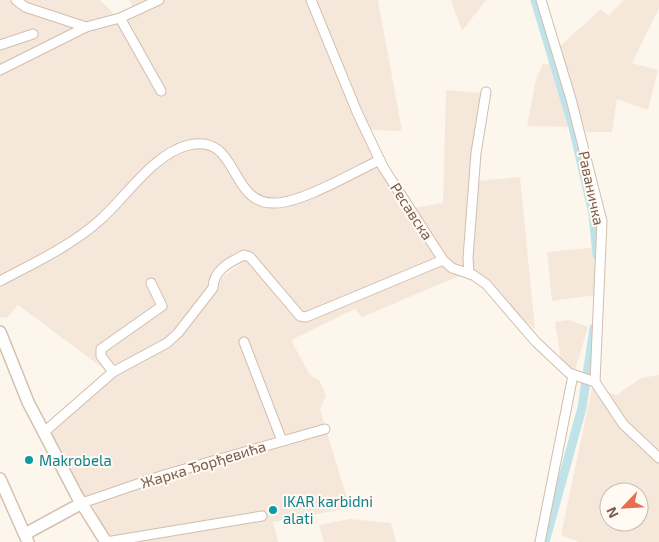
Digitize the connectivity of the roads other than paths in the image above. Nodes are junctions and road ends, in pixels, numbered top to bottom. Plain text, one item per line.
1 (16, 0) edge
2 (159, 0) edge
3 (311, 0) edge
4 (541, 0) edge
5 (120, 18) junction
6 (86, 27) junction
7 (33, 34) dead end
8 (0, 45) edge
9 (0, 70) edge
10 (161, 91) dead end
11 (486, 92) dead end
12 (380, 160) junction
13 (444, 260) junction
14 (469, 274) junction
15 (0, 281) edge
16 (152, 283) dead end
17 (0, 332) edge
18 (244, 342) dead end
19 (113, 372) junction
20 (576, 377) junction
21 (592, 381) junction
22 (325, 429) dead end
23 (43, 433) junction
24 (282, 440) junction
25 (659, 458) edge
26 (0, 479) edge
27 (82, 502) junction
28 (262, 516) dead end
29 (26, 538) edge
30 (106, 542) edge
31 (540, 542) edge

1 - 6 street
2 - 5 street
3 - 12 street, Ресавска
4 - 21 street, Раваничка
5 - 6 street
5 - 10 street
6 - 9 street
7 - 8 street
11 - 14 street
12 - 13 street, Ресавска
12 - 15 street
13 - 14 street, Ресавска
13 - 19 street
14 - 20 street, Ресавска
16 - 19 street
17 - 23 street
18 - 24 street
19 - 23 street
20 - 21 street
20 - 31 street
21 - 25 street
22 - 24 street, Жарка Ђорђевића
23 - 27 street
24 - 27 street, Жарка Ђорђевића
26 - 29 street
27 - 29 street
27 - 30 street
28 - 30 street

